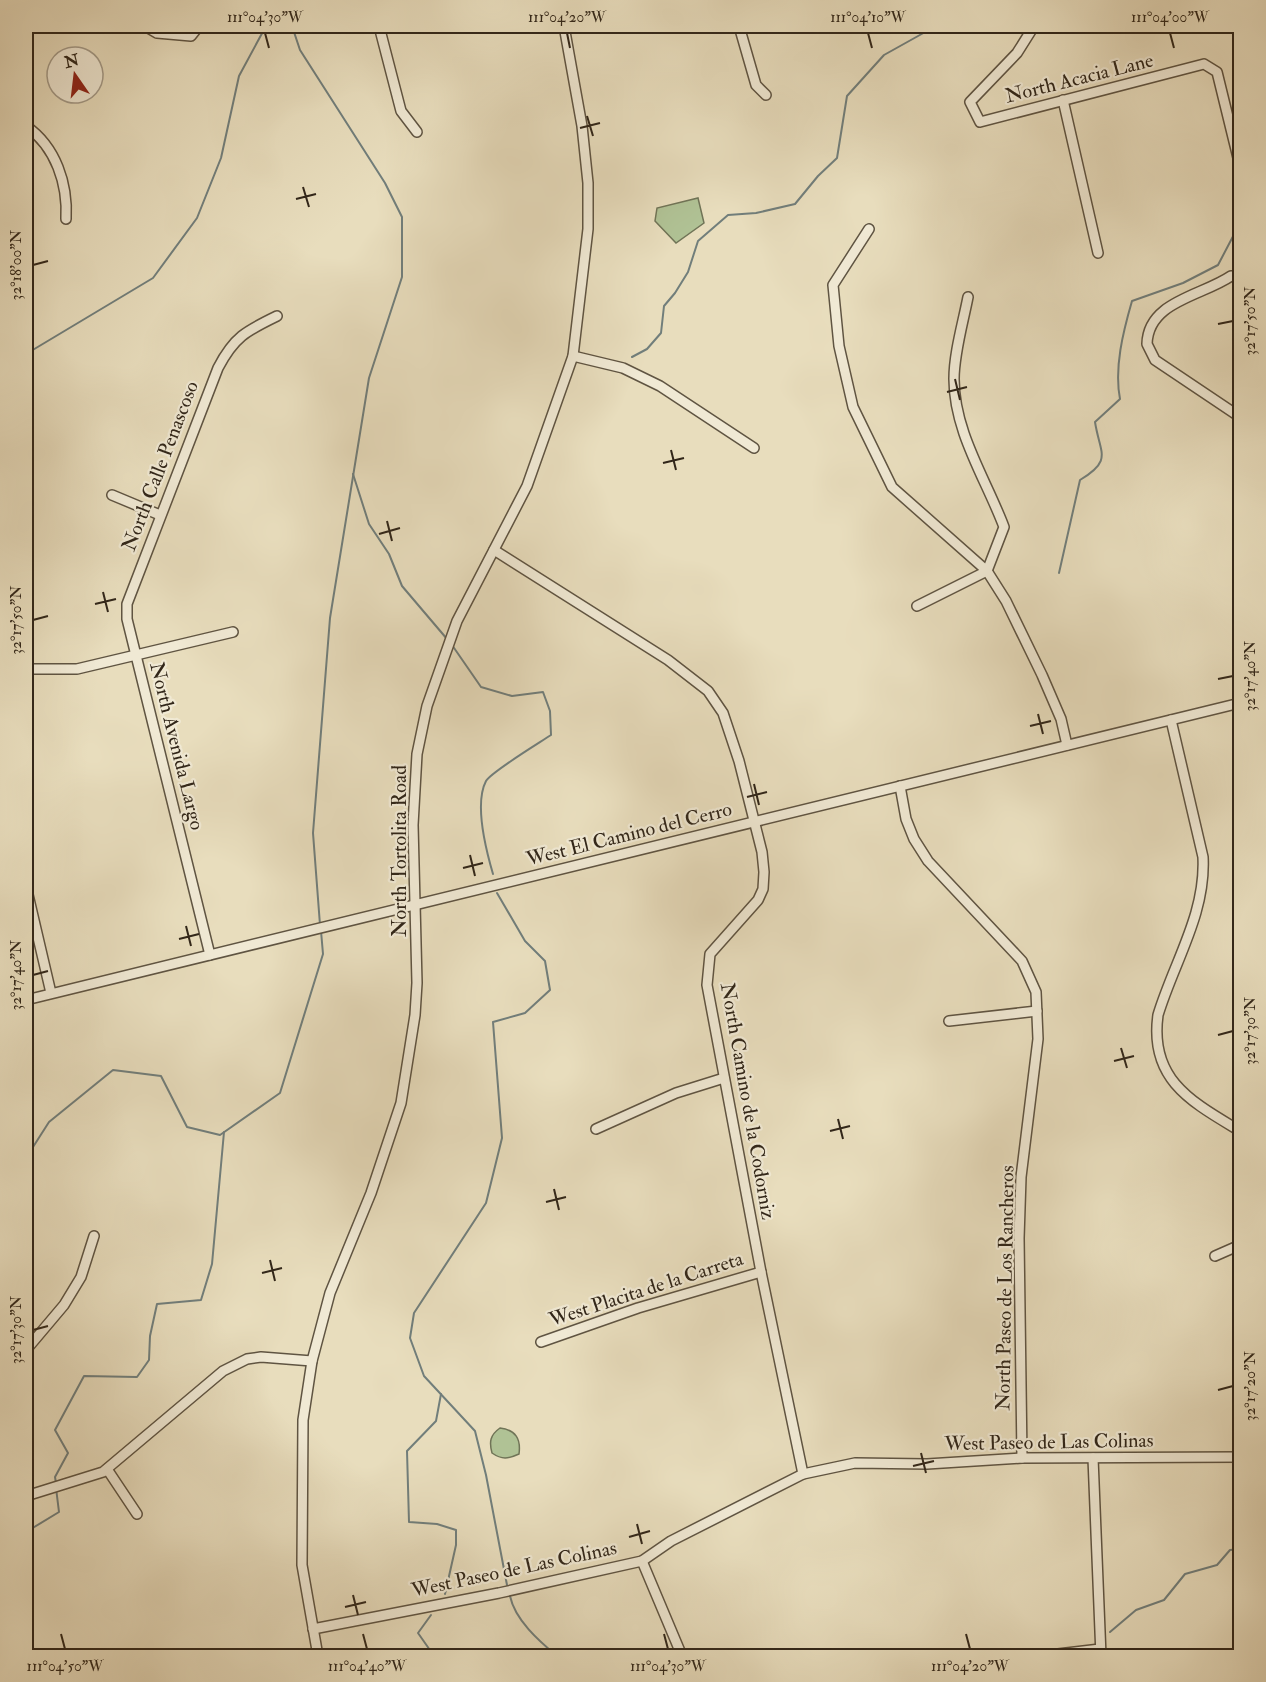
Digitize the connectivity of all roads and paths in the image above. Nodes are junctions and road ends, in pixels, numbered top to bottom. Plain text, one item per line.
1 (145, 26) edge
2 (199, 26) edge
3 (379, 26) edge
4 (564, 26) edge
5 (740, 26) edge
6 (1034, 26) edge
7 (766, 95) dead end
8 (1063, 100) junction
9 (26, 126) edge
10 (417, 132) dead end
11 (1240, 166) edge
12 (66, 219) dead end
13 (869, 229) dead end
14 (1098, 253) dead end
15 (1231, 276) dead end
16 (968, 297) dead end
17 (277, 316) dead end
18 (573, 356) junction
19 (1240, 417) edge
20 (754, 448) dead end
21 (112, 495) dead end
22 (160, 515) junction
23 (494, 550) junction
24 (987, 571) junction
25 (916, 606) dead end
26 (232, 632) dead end
27 (137, 656) junction
28 (26, 669) edge
29 (1240, 703) edge
30 (1172, 720) junction
31 (1067, 745) junction
32 (900, 786) junction
33 (754, 822) junction
34 (26, 886) edge
35 (414, 905) junction
36 (210, 955) junction
37 (51, 993) junction
38 (26, 1000) edge
39 (1037, 1011) junction
40 (949, 1022) dead end
41 (724, 1078) junction
42 (596, 1129) dead end
43 (1240, 1131) edge
44 (94, 1236) dead end
45 (1240, 1245) edge
46 (1215, 1256) dead end
47 (761, 1272) junction
48 (541, 1342) dead end
49 (26, 1350) edge
50 (312, 1361) junction
51 (1240, 1456) edge
52 (1022, 1458) junction
53 (1093, 1458) junction
54 (107, 1469) junction
55 (803, 1474) junction
56 (26, 1496) edge
57 (137, 1514) dead end
58 (642, 1561) junction
59 (312, 1629) junction
60 (1101, 1653) edge
61 (318, 1656) edge
62 (682, 1656) edge
63 (1041, 1656) edge

1 - 2 street
3 - 10 street
4 - 18 street, North Tortolita Road
5 - 7 street
6 - 8 street, North Acacia Lane
8 - 11 street, North Acacia Lane
8 - 14 street
9 - 12 street
13 - 24 street
15 - 19 street
16 - 24 street
17 - 22 street, North Calle Penascoso
18 - 20 street
18 - 23 street, North Tortolita Road
21 - 22 street
22 - 27 street, North Calle Penascoso
23 - 33 street, North Camino de la Codorniz
23 - 35 street, North Tortolita Road
24 - 25 street
24 - 31 street
26 - 27 street
27 - 28 street, North Avenida Largo
27 - 36 street, North Avenida Largo
29 - 30 street, West El Camino del Cerro
30 - 31 street, West El Camino del Cerro
30 - 43 street
31 - 32 street, West El Camino del Cerro
32 - 33 street, West El Camino del Cerro
32 - 39 street, North Paseo de Los Rancheros
33 - 35 street, West El Camino del Cerro
33 - 41 street, North Camino de la Codorniz
34 - 37 street
35 - 36 street, West El Camino del Cerro
35 - 50 street, North Tortolita Road
36 - 37 street, West El Camino del Cerro
37 - 38 street, West El Camino del Cerro
39 - 40 street
39 - 52 street, North Paseo de Los Rancheros
41 - 42 street
41 - 47 street, North Camino de la Codorniz
44 - 49 street
45 - 46 street
47 - 48 street, West Placita de la Carreta
47 - 55 street, North Camino de la Codorniz
50 - 54 street
50 - 59 street, North Tortolita Road
51 - 53 street, West Paseo de Las Colinas
52 - 53 street, West Paseo de Las Colinas
52 - 55 street, West Paseo de Las Colinas
53 - 60 street
54 - 56 street
54 - 57 street
55 - 58 street, West Paseo de Las Colinas
58 - 59 street, West Paseo de Las Colinas
58 - 62 street
59 - 61 street, North Tortolita Road
60 - 63 street

